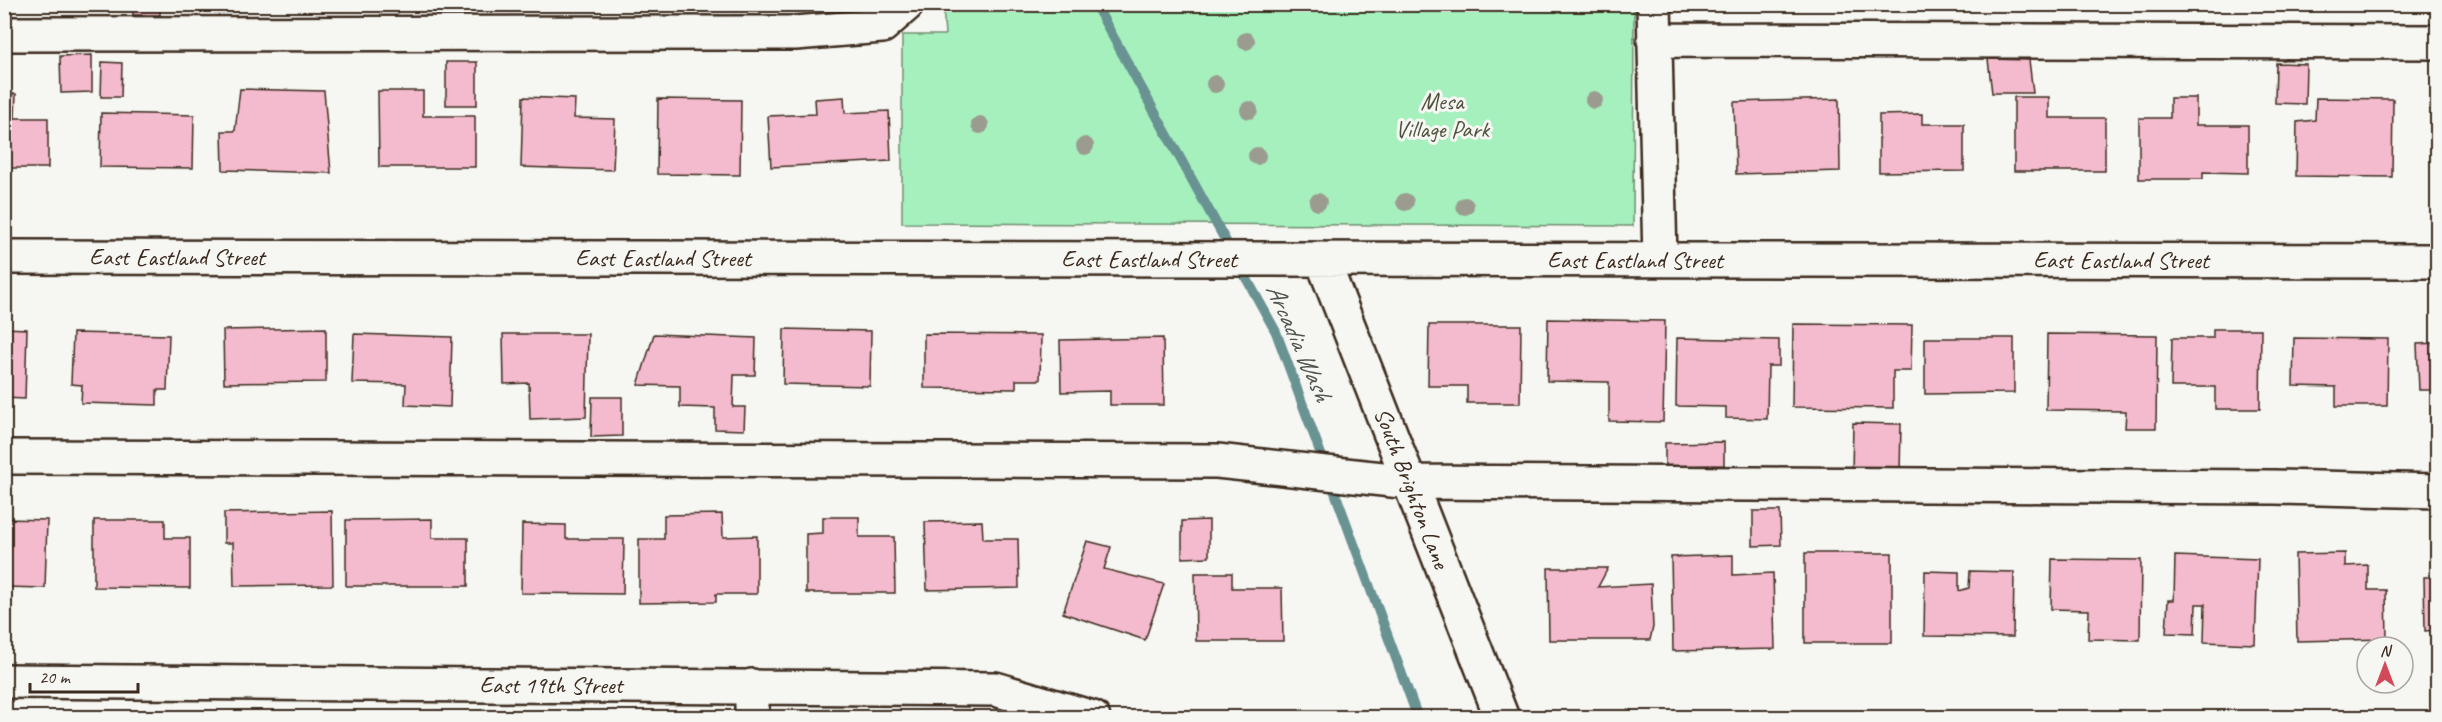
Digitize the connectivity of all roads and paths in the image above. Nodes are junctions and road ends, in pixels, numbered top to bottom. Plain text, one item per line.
1 (907, 4) edge
2 (1654, 4) edge
3 (4, 34) edge
4 (1654, 39) junction
5 (2438, 42) edge
6 (4, 257) edge
7 (1322, 259) junction
8 (1660, 260) junction
9 (2438, 261) edge
10 (4, 457) edge
11 (1410, 482) junction
12 (2438, 491) edge
13 (4, 681) edge
14 (752, 702) edge
15 (1093, 717) edge
16 (1502, 717) edge

1 - 3 street
2 - 4 street
4 - 5 street
4 - 8 street
6 - 7 street, East Eastland Street
7 - 8 street, East Eastland Street
7 - 11 street, South Brighton Lane
8 - 9 street, East Eastland Street
10 - 11 street
11 - 12 street
11 - 16 street, South Brighton Lane
13 - 14 street, East 19th Street
14 - 15 street, East 19th Street

